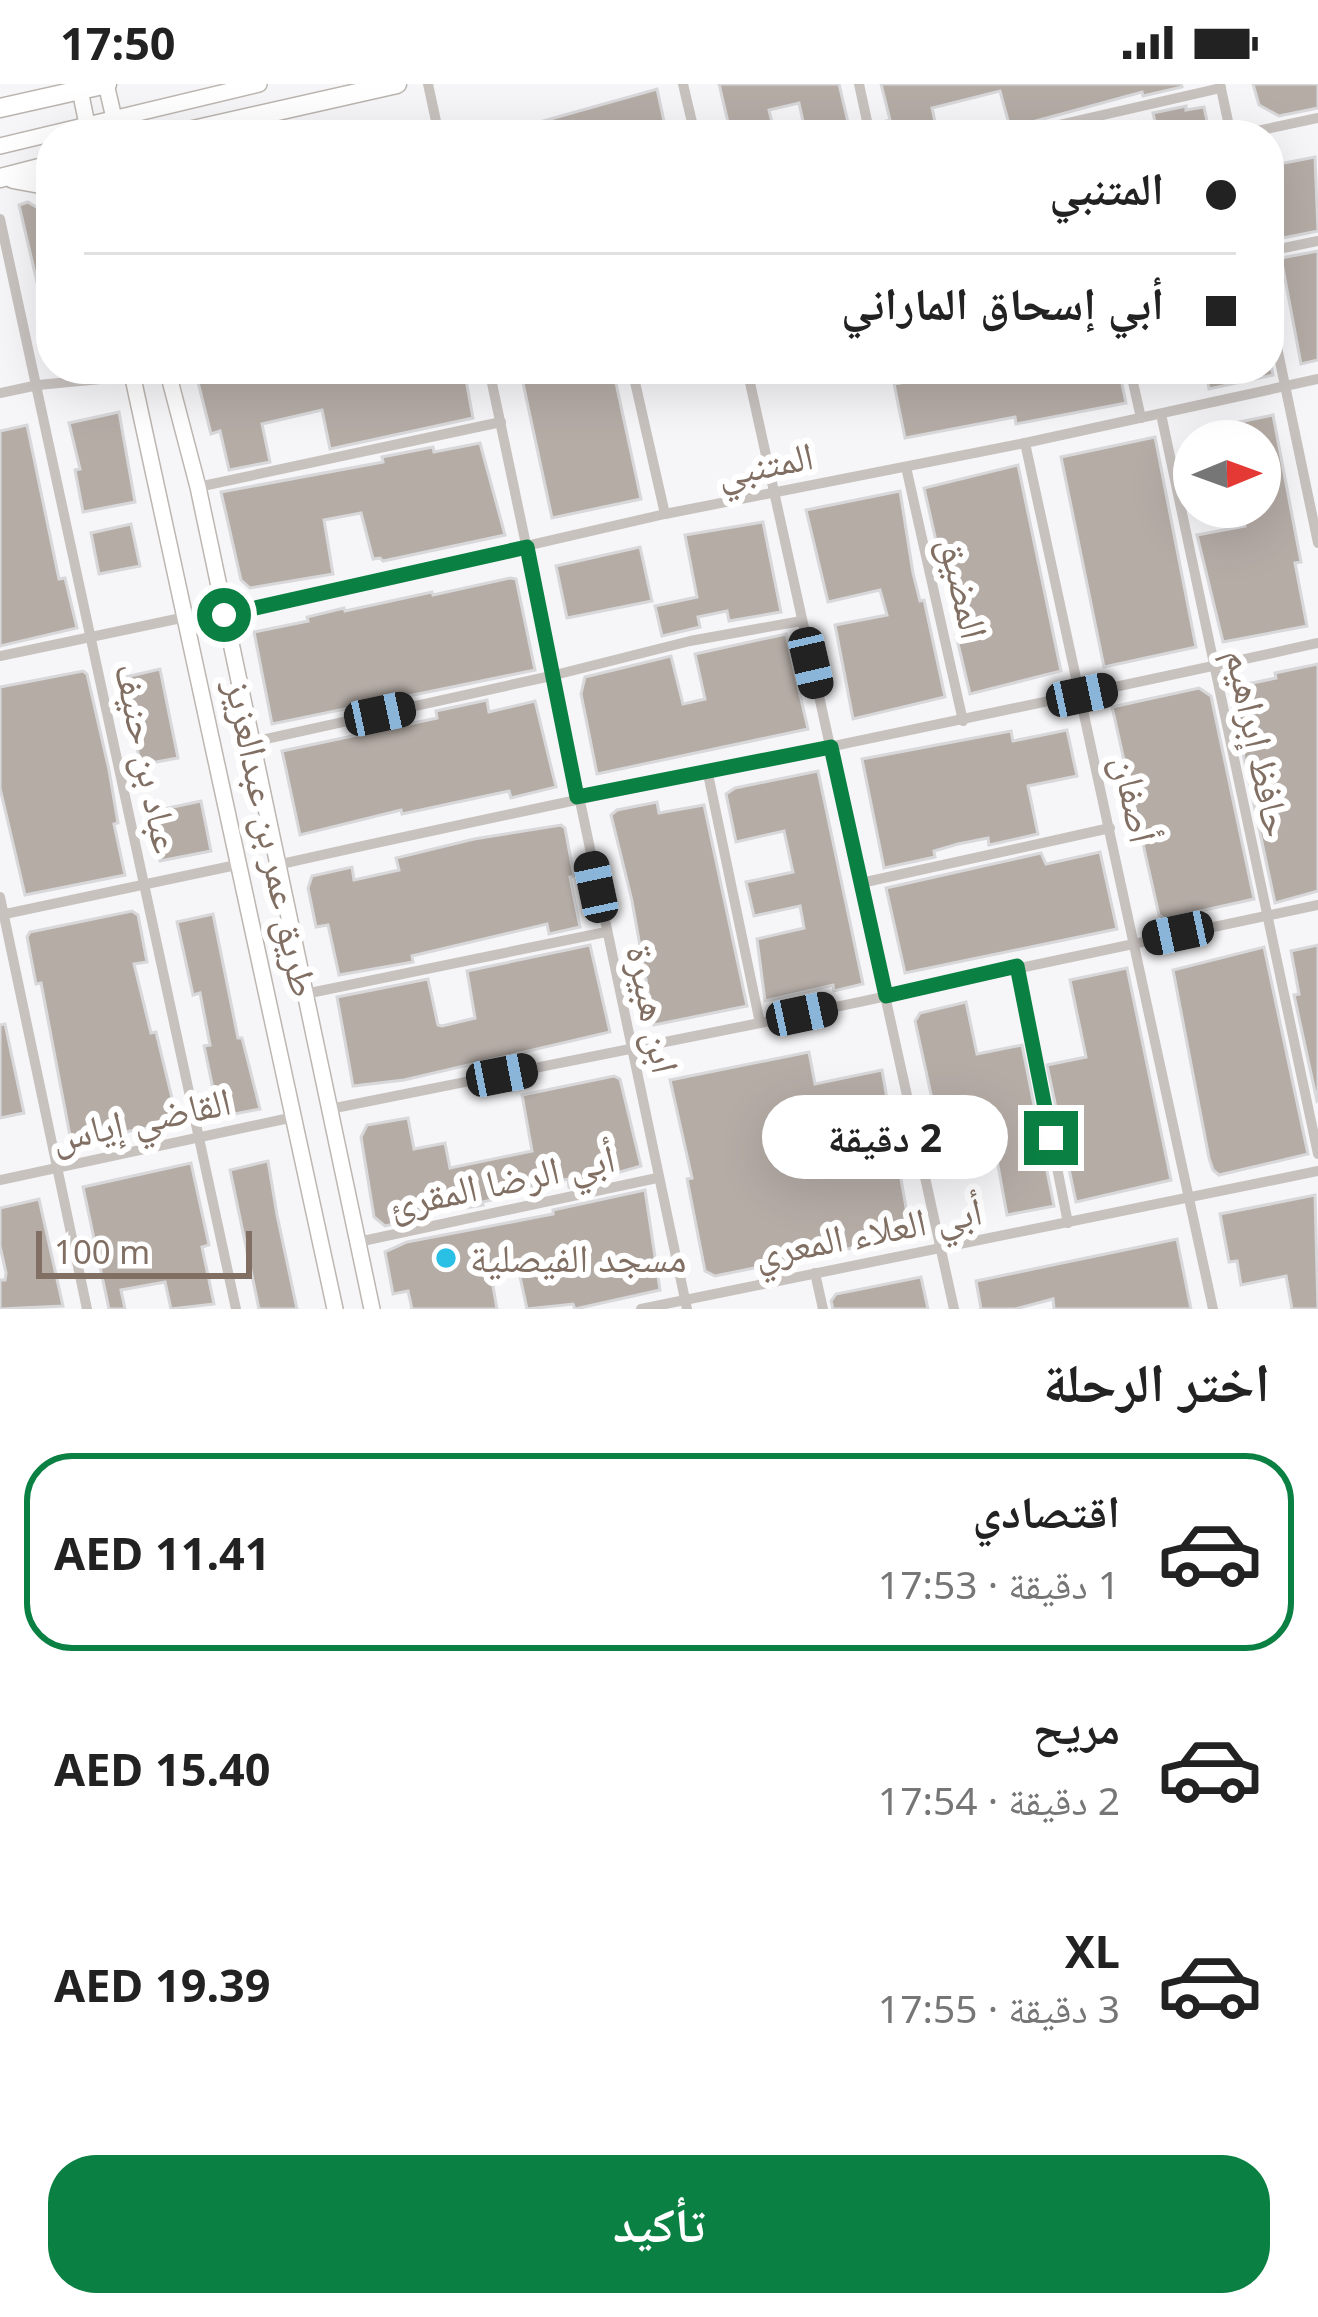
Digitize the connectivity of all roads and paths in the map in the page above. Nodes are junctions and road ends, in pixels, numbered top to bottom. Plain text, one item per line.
1 (106, 84) edge
2 (260, 84) edge
3 (397, 84) edge
4 (428, 84) edge
5 (683, 84) edge
6 (859, 84) edge
7 (1221, 86) edge
8 (80, 90) junction
9 (0, 108) edge
10 (1318, 118) edge
11 (86, 120) edge
12 (114, 120) edge
13 (139, 120) edge
14 (245, 120) edge
15 (436, 120) edge
16 (691, 120) edge
17 (867, 120) edge
18 (1079, 120) edge
19 (1231, 120) edge
20 (1284, 125) edge
21 (36, 139) edge
22 (0, 146) edge
23 (36, 169) edge
24 (1, 178) edge
25 (36, 184) edge
26 (0, 219) edge
27 (1318, 241) edge
28 (1284, 248) edge
29 (36, 376) edge
30 (1284, 377) edge
31 (1318, 379) edge
32 (45, 384) edge
33 (135, 384) edge
34 (170, 384) edge
35 (492, 384) edge
36 (635, 384) edge
37 (750, 384) edge
38 (1133, 384) edge
39 (38, 385) junction
40 (1286, 386) junction
41 (0, 393) edge
42 (1161, 414) junction
43 (1141, 418) junction
44 (501, 422) junction
45 (1025, 443) junction
46 (906, 467) junction
47 (199, 487) junction
48 (775, 493) junction
49 (1315, 513) edge
50 (665, 514) junction
51 (1318, 543) edge
52 (527, 547) junction
53 (224, 615) junction
54 (186, 617) junction
55 (801, 621) junction
56 (92, 637) junction
57 (1318, 643) edge
58 (0, 656) edge
59 (1212, 667) junction
60 (551, 676) junction
61 (1082, 695) junction
62 (963, 721) junction
63 (252, 742) junction
64 (831, 747) junction
65 (708, 774) junction
66 (577, 797) junction
67 (1110, 828) junction
68 (241, 863) junction
69 (277, 865) junction
70 (145, 884) junction
71 (861, 884) junction
72 (0, 897) edge
73 (1318, 904) edge
74 (2, 914) edge
75 (1266, 916) junction
76 (606, 932) junction
77 (1134, 942) junction
78 (1017, 966) junction
79 (305, 994) junction
80 (886, 996) junction
81 (760, 1023) junction
82 (631, 1050) junction
83 (330, 1109) junction
84 (294, 1117) junction
85 (199, 1137) junction
86 (1318, 1154) edge
87 (57, 1167) junction
88 (1318, 1171) edge
89 (657, 1178) junction
90 (0, 1180) edge
91 (1189, 1198) junction
92 (1068, 1223) junction
93 (358, 1242) junction
94 (943, 1249) junction
95 (815, 1273) junction
96 (686, 1303) edge
97 (87, 1309) edge
98 (236, 1309) edge
99 (335, 1309) edge
100 (372, 1309) edge
101 (641, 1309) edge
102 (823, 1309) edge
103 (954, 1309) edge
104 (1213, 1309) edge

1 - 8 main road
1 - 12 main road
2 - 13 main road
3 - 14 main road
4 - 15 street
5 - 16 street
6 - 17 street
7 - 18 street
7 - 19 street
8 - 9 main road
8 - 11 main road
10 - 20 street
21 - 22 main road
23 - 24 main road
24 - 25 main road
26 - 29 street, عباد بن حنيف
27 - 28 street
30 - 40 street
31 - 40 street, المتنبي
32 - 39 street
33 - 54 main road, طريق عمر بن عبدالعزيز
34 - 47 main road, طريق عمر بن عبدالعزيز
35 - 44 street, ابن هبيرة
36 - 50 street
37 - 48 street
38 - 43 street
39 - 41 street
39 - 56 street, عباد بن حنيف
40 - 42 street, المتنبي
40 - 49 street
42 - 43 street, المتنبي
42 - 59 street, حافظ إبراهيم
43 - 45 street, المتنبي
44 - 47 street
44 - 52 street, ابن هبيرة
45 - 46 street, المتنبي
45 - 61 street, أصفان
46 - 48 street, المتنبي
46 - 62 street, المضيق
47 - 53 main road, طريق عمر بن عبدالعزيز
48 - 50 street, المتنبي
48 - 55 street
49 - 51 street
50 - 52 street, المتنبي
52 - 53 street, المتنبي
52 - 60 street, ابن هبيرة
53 - 63 main road, طريق عمر بن عبدالعزيز
54 - 56 street
54 - 68 main road, طريق عمر بن عبدالعزيز
55 - 60 street
55 - 64 street
56 - 58 street
56 - 70 street, عباد بن حنيف
57 - 59 street
59 - 61 street
59 - 75 street, حافظ إبراهيم
60 - 63 street
60 - 66 street, ابن هبيرة
61 - 62 street
61 - 67 street, أصفان
62 - 64 street
63 - 69 main road, طريق عمر بن عبدالعزيز
64 - 65 street
64 - 71 street
65 - 66 street
65 - 81 street
66 - 69 street
66 - 76 street, ابن هبيرة
67 - 71 street
67 - 77 street, أصفان
68 - 70 street
68 - 84 main road, طريق عمر بن عبدالعزيز
69 - 79 main road, طريق عمر بن عبدالعزيز
70 - 74 street
70 - 85 street, عباد بن حنيف
71 - 80 street
72 - 74 street
73 - 75 street
74 - 87 street
75 - 77 street
75 - 86 street, حافظ إبراهيم
76 - 79 street
76 - 82 street, ابن هبيرة
77 - 78 street
77 - 91 street, أصفان
78 - 80 street
78 - 92 street
79 - 83 main road, طريق عمر بن عبدالعزيز
80 - 81 street
80 - 94 street
81 - 82 street
82 - 83 street
82 - 89 street, ابن هبيرة
83 - 93 main road, طريق عمر بن عبدالعزيز
84 - 85 street, القاضي إياس
84 - 99 main road, طريق عمر بن عبدالعزيز
85 - 87 street, القاضي إياس
85 - 98 street, عباد بن حنيف
87 - 90 street, القاضي إياس
87 - 97 street
88 - 91 street, أبي العلاء المعري
89 - 93 street, أبي الرضا المقرئ
89 - 96 street, ابن هبيرة
91 - 92 street, أبي العلاء المعري
91 - 104 street, أصفان
92 - 94 street, أبي العلاء المعري
93 - 100 main road, طريق عمر بن عبدالعزيز
94 - 95 street, أبي العلاء المعري
94 - 103 street
95 - 96 street, أبي العلاء المعري
95 - 102 street
96 - 101 street, أبي العلاء المعري

